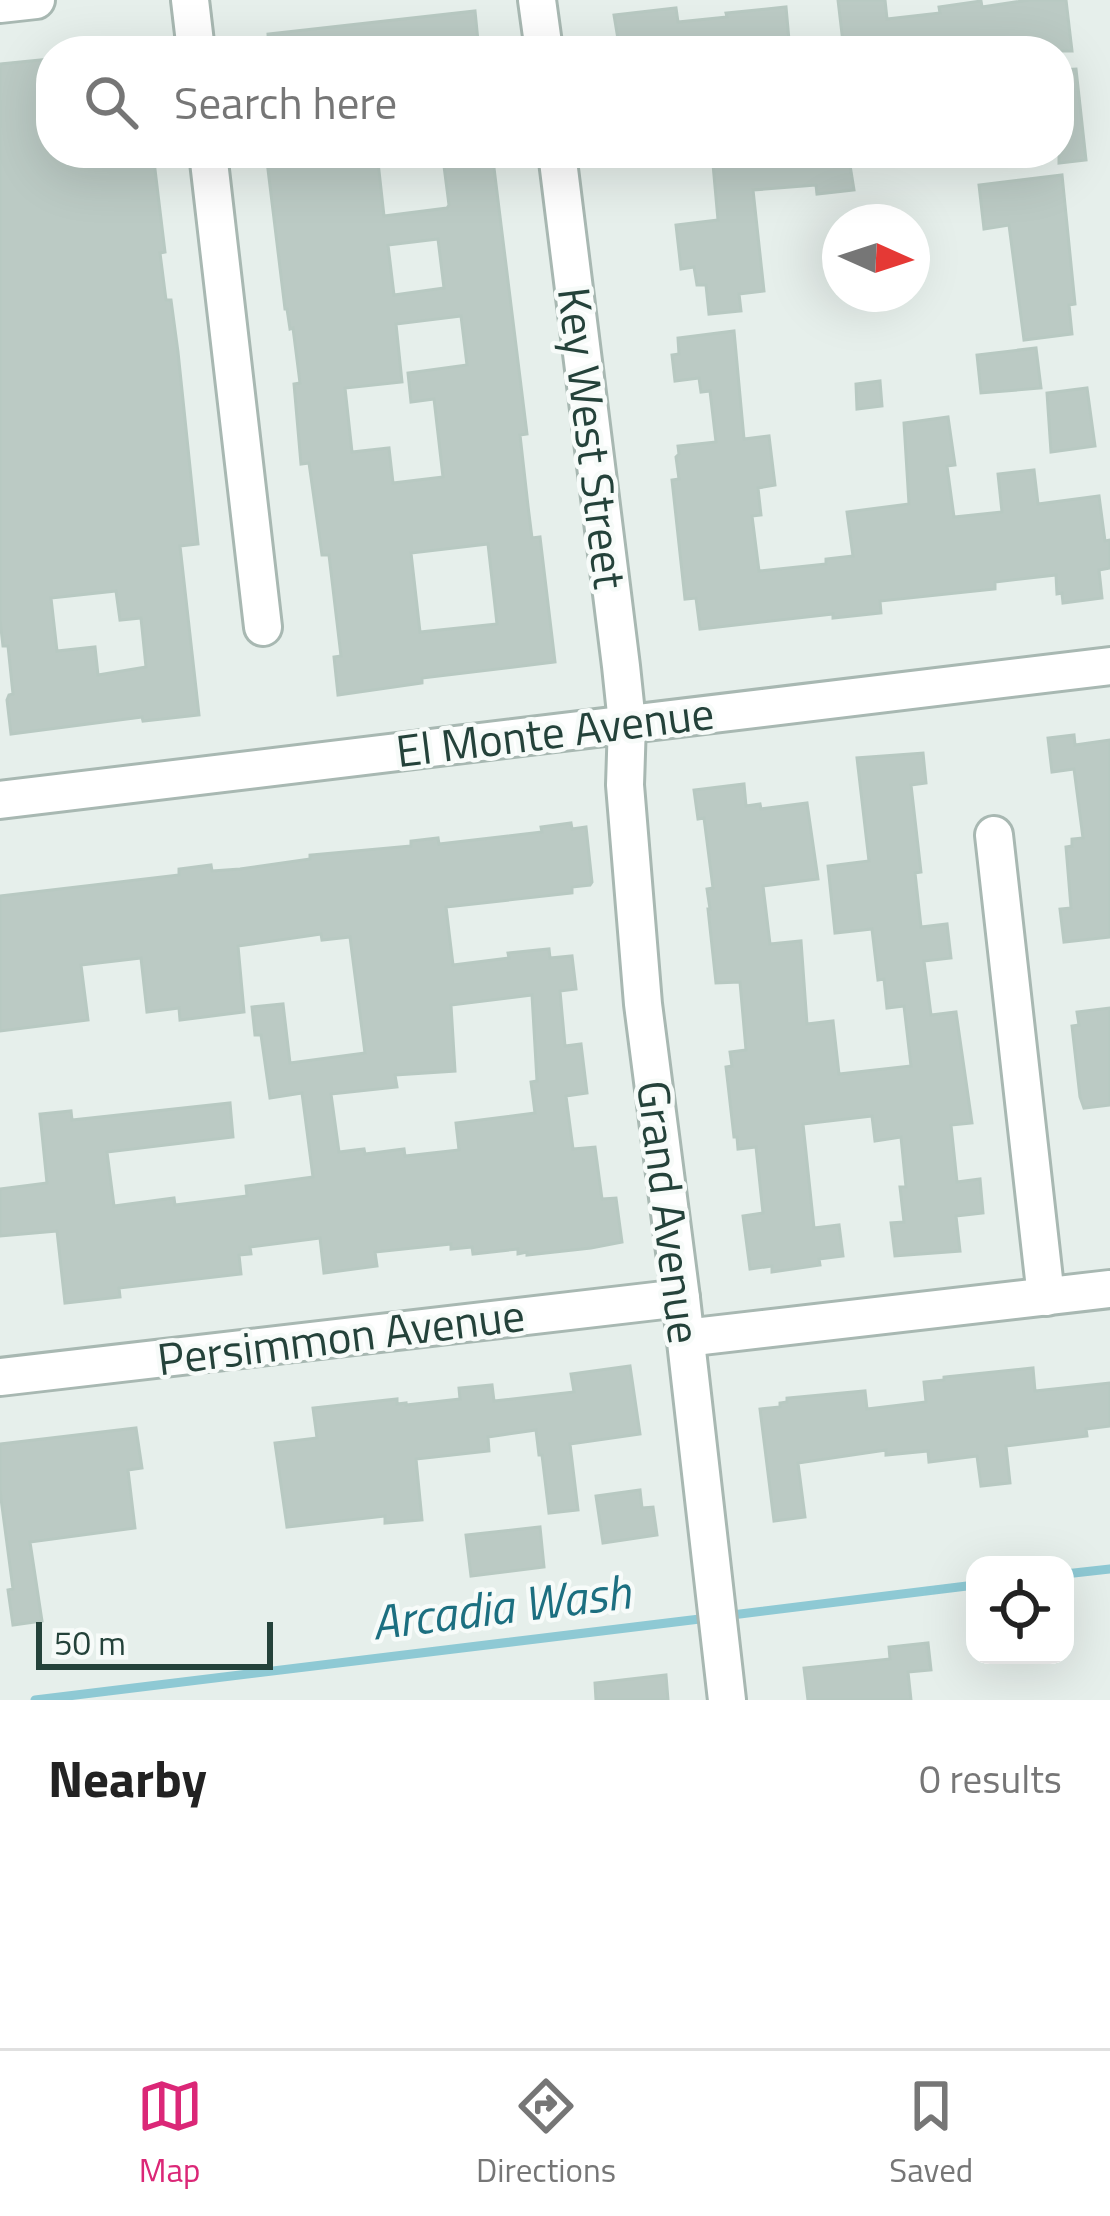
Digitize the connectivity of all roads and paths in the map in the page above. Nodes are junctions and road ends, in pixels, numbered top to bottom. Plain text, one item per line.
1 (36, 0) edge
2 (190, 0) edge
3 (537, 0) edge
4 (0, 4) edge
5 (194, 36) edge
6 (542, 36) edge
7 (210, 168) edge
8 (558, 168) edge
9 (263, 627) dead end
10 (1110, 666) edge
11 (627, 723) junction
12 (0, 800) edge
13 (994, 836) dead end
14 (1110, 1289) edge
15 (1046, 1297) junction
16 (681, 1298) junction
17 (686, 1338) junction
18 (0, 1377) edge
19 (727, 1700) edge

1 - 4 street
2 - 5 street
3 - 6 street
7 - 9 street
8 - 11 street, Key West Street
10 - 11 street, El Monte Avenue
11 - 12 street, El Monte Avenue
11 - 16 street, Grand Avenue
13 - 15 street
14 - 15 street
15 - 17 street
16 - 17 street, Grand Avenue
16 - 18 street, Persimmon Avenue
17 - 19 street, Grand Avenue

